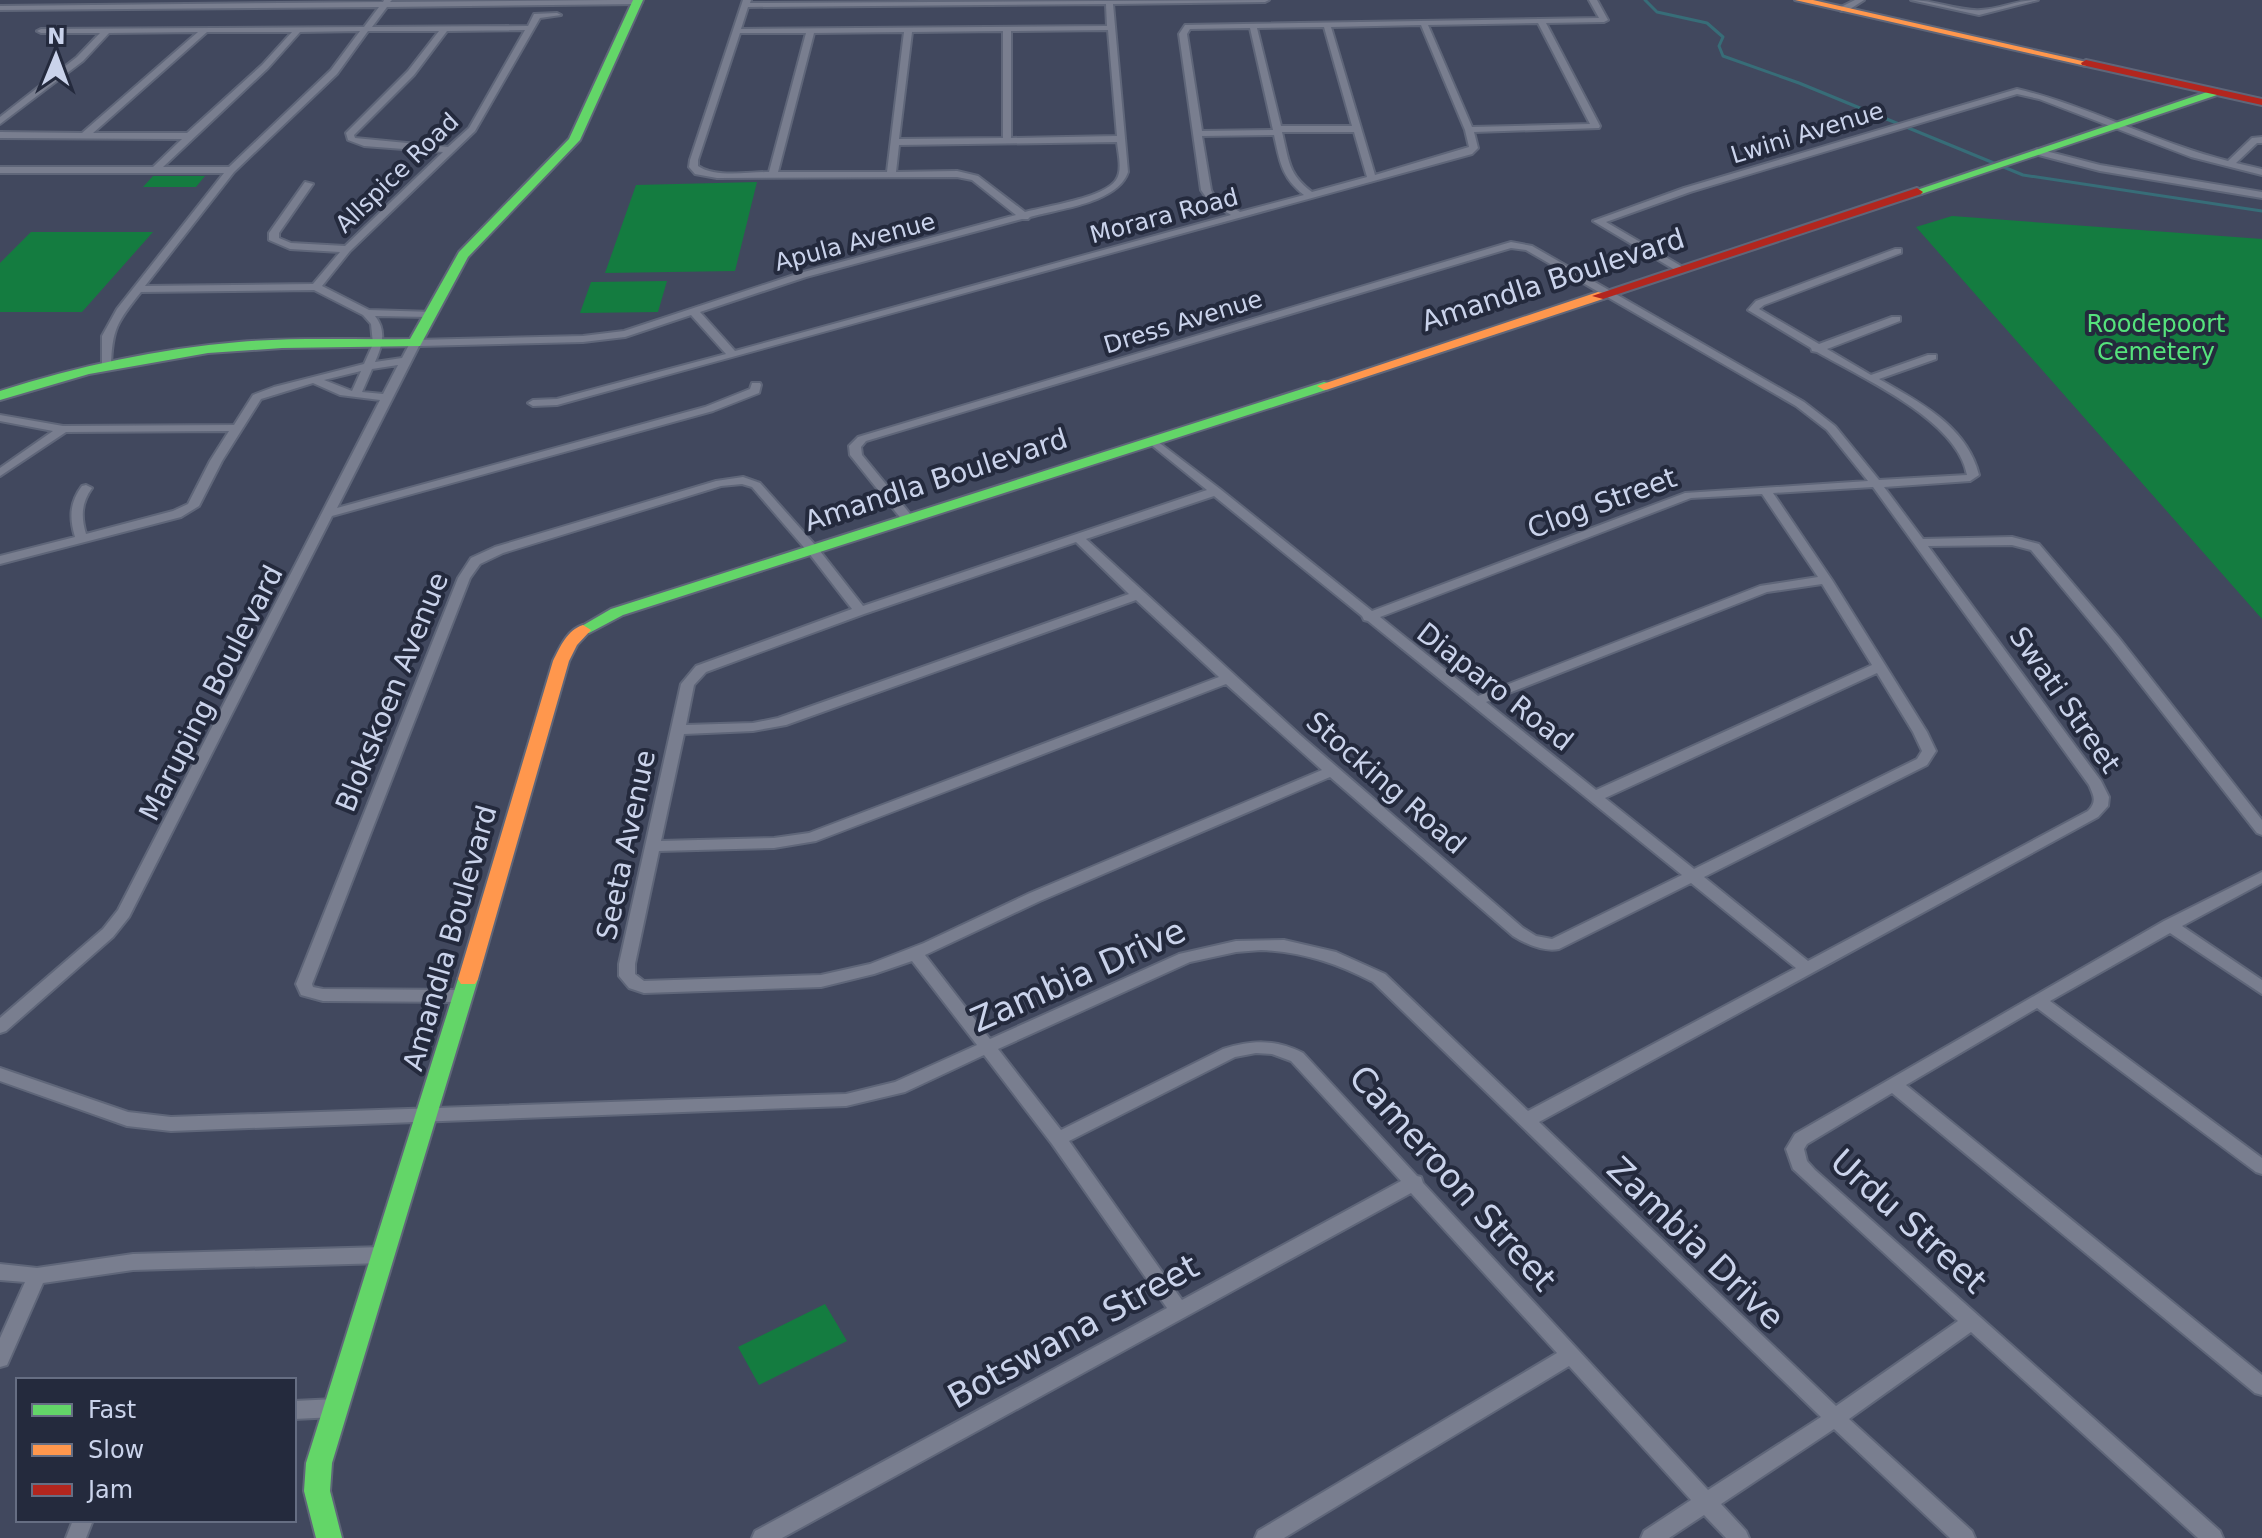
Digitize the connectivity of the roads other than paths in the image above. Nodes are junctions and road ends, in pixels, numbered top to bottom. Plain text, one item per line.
1 (21, 0) edge
2 (1265, 0) edge
3 (1593, 0) edge
4 (1800, 0) edge
5 (1915, 0) edge
6 (2034, 0) edge
7 (638, 1) edge
8 (1110, 1) edge
9 (387, 2) edge
10 (817, 2) edge
11 (913, 2) edge
12 (1010, 2) edge
13 (746, 3) edge
14 (1852, 5) edge
15 (0, 8) edge
16 (11, 8) junction
17 (557, 15) dead end
18 (0, 16) edge
19 (1542, 23) junction
20 (1424, 24) junction
21 (1327, 25) junction
22 (1253, 26) junction
23 (299, 28) junction
24 (367, 28) junction
25 (530, 28) junction
26 (1111, 28) junction
27 (444, 29) junction
28 (908, 29) junction
29 (1007, 29) junction
30 (107, 30) junction
31 (205, 30) junction
32 (811, 30) junction
33 (41, 31) dead end
34 (738, 31) junction
35 (2216, 92) junction
36 (2262, 102) edge
37 (0, 121) edge
38 (2117, 127) junction
39 (1356, 129) junction
40 (1469, 130) junction
41 (1277, 131) junction
42 (1198, 134) junction
43 (0, 135) edge
44 (85, 135) junction
45 (188, 136) junction
46 (1122, 139) junction
47 (2262, 140) edge
48 (1007, 141) junction
49 (894, 142) junction
50 (452, 150) junction
51 (2038, 152) junction
52 (2230, 164) junction
53 (2242, 167) junction
54 (0, 170) edge
55 (155, 170) junction
56 (231, 170) junction
57 (2262, 172) edge
58 (891, 174) junction
59 (773, 175) junction
60 (1372, 179) junction
61 (308, 184) dead end
62 (2231, 190) junction
63 (1310, 195) junction
64 (2262, 195) edge
65 (1240, 216) junction
66 (1025, 217) junction
67 (347, 249) junction
68 (1898, 251) dead end
69 (1678, 268) junction
70 (316, 287) junction
71 (138, 289) junction
72 (1603, 292) junction
73 (694, 312) junction
74 (367, 313) junction
75 (429, 314) junction
76 (1896, 319) dead end
77 (415, 343) junction
78 (378, 344) junction
79 (1816, 349) junction
80 (732, 354) junction
81 (1932, 357) dead end
82 (406, 361) junction
83 (370, 366) junction
84 (106, 367) junction
85 (1872, 378) junction
86 (314, 380) junction
87 (756, 385) dead end
88 (355, 395) junction
89 (0, 396) edge
90 (387, 398) junction
91 (533, 403) dead end
92 (0, 418) edge
93 (236, 428) junction
94 (63, 429) junction
95 (1153, 441) junction
96 (0, 473) edge
97 (1878, 485) junction
98 (86, 488) dead end
99 (1765, 490) junction
100 (1216, 491) junction
101 (328, 514) junction
102 (907, 518) junction
103 (1078, 538) junction
104 (82, 539) junction
105 (1920, 543) junction
106 (812, 549) junction
107 (0, 560) edge
108 (1826, 580) junction
109 (1137, 595) junction
110 (860, 611) junction
111 (1368, 617) junction
112 (1879, 667) junction
113 (1227, 679) junction
114 (1474, 702) junction
115 (678, 730) junction
116 (1331, 771) junction
117 (1596, 796) junction
118 (2262, 830) edge
119 (653, 846) junction
120 (1695, 875) junction
121 (2262, 877) edge
122 (2169, 925) junction
123 (914, 952) junction
124 (1808, 969) junction
125 (2262, 988) edge
126 (463, 996) junction
127 (2039, 1001) junction
128 (0, 1027) edge
129 (988, 1047) junction
130 (0, 1074) edge
131 (1893, 1084) junction
132 (428, 1115) junction
133 (1525, 1121) junction
134 (1058, 1139) junction
135 (2262, 1167) edge
136 (1415, 1182) junction
137 (384, 1255) junction
138 (0, 1272) edge
139 (37, 1276) junction
140 (1179, 1310) junction
141 (1972, 1321) junction
142 (1570, 1355) junction
143 (0, 1359) edge
144 (2262, 1387) edge
145 (336, 1408) junction
146 (296, 1410) edge
147 (1835, 1418) junction
148 (1704, 1502) junction
149 (329, 1538) edge
150 (762, 1538) edge
151 (1265, 1538) edge
152 (1651, 1538) edge
153 (1739, 1538) edge
154 (1965, 1538) edge
155 (2213, 1538) edge

1 - 16 street
2 - 8 street
3 - 19 street
4 - 14 street
5 - 6 street
7 - 9 street
7 - 75 street
8 - 12 street
8 - 26 street, Apula Avenue
9 - 16 street
9 - 24 street
10 - 11 street
10 - 13 street
11 - 12 street
13 - 34 street
14 - 35 street
15 - 16 street
16 - 18 street
17 - 25 street
19 - 20 street
19 - 40 street
20 - 21 street
20 - 40 street
21 - 22 street
21 - 39 street
22 - 41 street
22 - 42 street
23 - 24 street
23 - 31 street
23 - 45 street
24 - 27 street
24 - 56 street
25 - 27 street
25 - 50 street, Allspice Road
26 - 29 street
26 - 46 street, Apula Avenue
27 - 50 street
28 - 29 street
28 - 32 street
28 - 49 street
29 - 48 street
30 - 31 street
30 - 33 street
30 - 37 street
31 - 44 street
32 - 34 street
32 - 59 street
34 - 59 street
35 - 36 street
35 - 38 street, Amandla Boulevard
38 - 51 street, Amandla Boulevard
38 - 52 street, Lwini Avenue
38 - 69 street, Lwini Avenue
39 - 41 street
39 - 60 street
40 - 60 street, Morara Road
41 - 42 street
41 - 63 street
42 - 65 street
43 - 44 street
44 - 45 street
45 - 55 street
46 - 48 street
46 - 66 street, Apula Avenue
47 - 52 street
48 - 49 street
49 - 58 street
50 - 67 street, Allspice Road
51 - 62 street
51 - 69 street, Amandla Boulevard
52 - 53 street, Lwini Avenue
53 - 57 street, Lwini Avenue
53 - 62 street
54 - 55 street
55 - 56 street
56 - 71 street
58 - 59 street
58 - 66 street
60 - 63 street, Morara Road
61 - 67 street
62 - 64 street
63 - 65 street, Morara Road
65 - 80 street, Morara Road
66 - 73 street, Apula Avenue
67 - 70 street, Allspice Road
68 - 79 street
69 - 72 street, Amandla Boulevard
70 - 71 street
70 - 74 street
71 - 84 street
72 - 95 street, Amandla Boulevard
72 - 97 street, Swati Street
72 - 102 street, Dress Avenue
73 - 77 street, Apula Avenue
73 - 80 street
74 - 75 street
74 - 78 street
75 - 77 street
76 - 79 street
77 - 78 street
77 - 82 street, Maruping Boulevard
78 - 83 street
78 - 84 street
79 - 85 street
80 - 91 street, Morara Road
81 - 85 street
82 - 83 street
82 - 90 street, Maruping Boulevard
83 - 86 street
83 - 88 street
84 - 89 street
85 - 97 street, Clog Street
86 - 88 street
86 - 93 street
87 - 101 street
88 - 90 street
90 - 101 street, Maruping Boulevard
92 - 94 street
93 - 94 street
93 - 104 street
94 - 96 street
95 - 100 street, Diaparo Road
95 - 102 street, Amandla Boulevard
97 - 99 street, Clog Street
97 - 105 street, Swati Street
98 - 104 street
99 - 108 street
99 - 111 street, Clog Street
100 - 103 street, Seeta Avenue
100 - 111 street, Diaparo Road
101 - 128 street, Maruping Boulevard
102 - 106 street, Amandla Boulevard
103 - 109 street, Stocking Road
103 - 110 street, Seeta Avenue
104 - 107 street
105 - 118 street
105 - 124 street, Swati Street
106 - 110 street, Blokskoen Avenue
106 - 126 street, Amandla Boulevard
106 - 126 street, Blokskoen Avenue
108 - 112 street
108 - 114 street
109 - 113 street, Stocking Road
109 - 115 street
110 - 115 street, Seeta Avenue
111 - 114 street, Diaparo Road
112 - 117 street
112 - 120 street, Stocking Road
113 - 116 street, Stocking Road
113 - 119 street
114 - 117 street, Diaparo Road
115 - 119 street, Seeta Avenue
116 - 120 street, Stocking Road
116 - 123 street, Seeta Avenue
117 - 120 street, Diaparo Road
119 - 123 street, Seeta Avenue
120 - 124 street, Diaparo Road
121 - 122 street, Urdu Street
122 - 125 street
122 - 127 street, Urdu Street
123 - 129 street
124 - 133 street, Swati Street
126 - 132 street, Amandla Boulevard
127 - 131 street, Urdu Street
127 - 135 street
129 - 132 street, Zambia Drive
129 - 133 street, Zambia Drive
129 - 134 street
130 - 132 street, Zambia Drive
131 - 141 street, Urdu Street
131 - 144 street
132 - 137 street, Amandla Boulevard
133 - 147 street, Zambia Drive
134 - 136 street, Cameroon Street
134 - 140 street
136 - 140 street, Botswana Street
136 - 142 street, Cameroon Street
137 - 139 street
137 - 145 street, Amandla Boulevard
138 - 139 street
139 - 143 street
140 - 150 street, Botswana Street
141 - 147 street
141 - 155 street, Urdu Street
142 - 148 street, Cameroon Street
142 - 151 street
145 - 146 street
145 - 149 street, Amandla Boulevard
147 - 148 street
147 - 154 street, Zambia Drive
148 - 152 street
148 - 153 street, Cameroon Street

